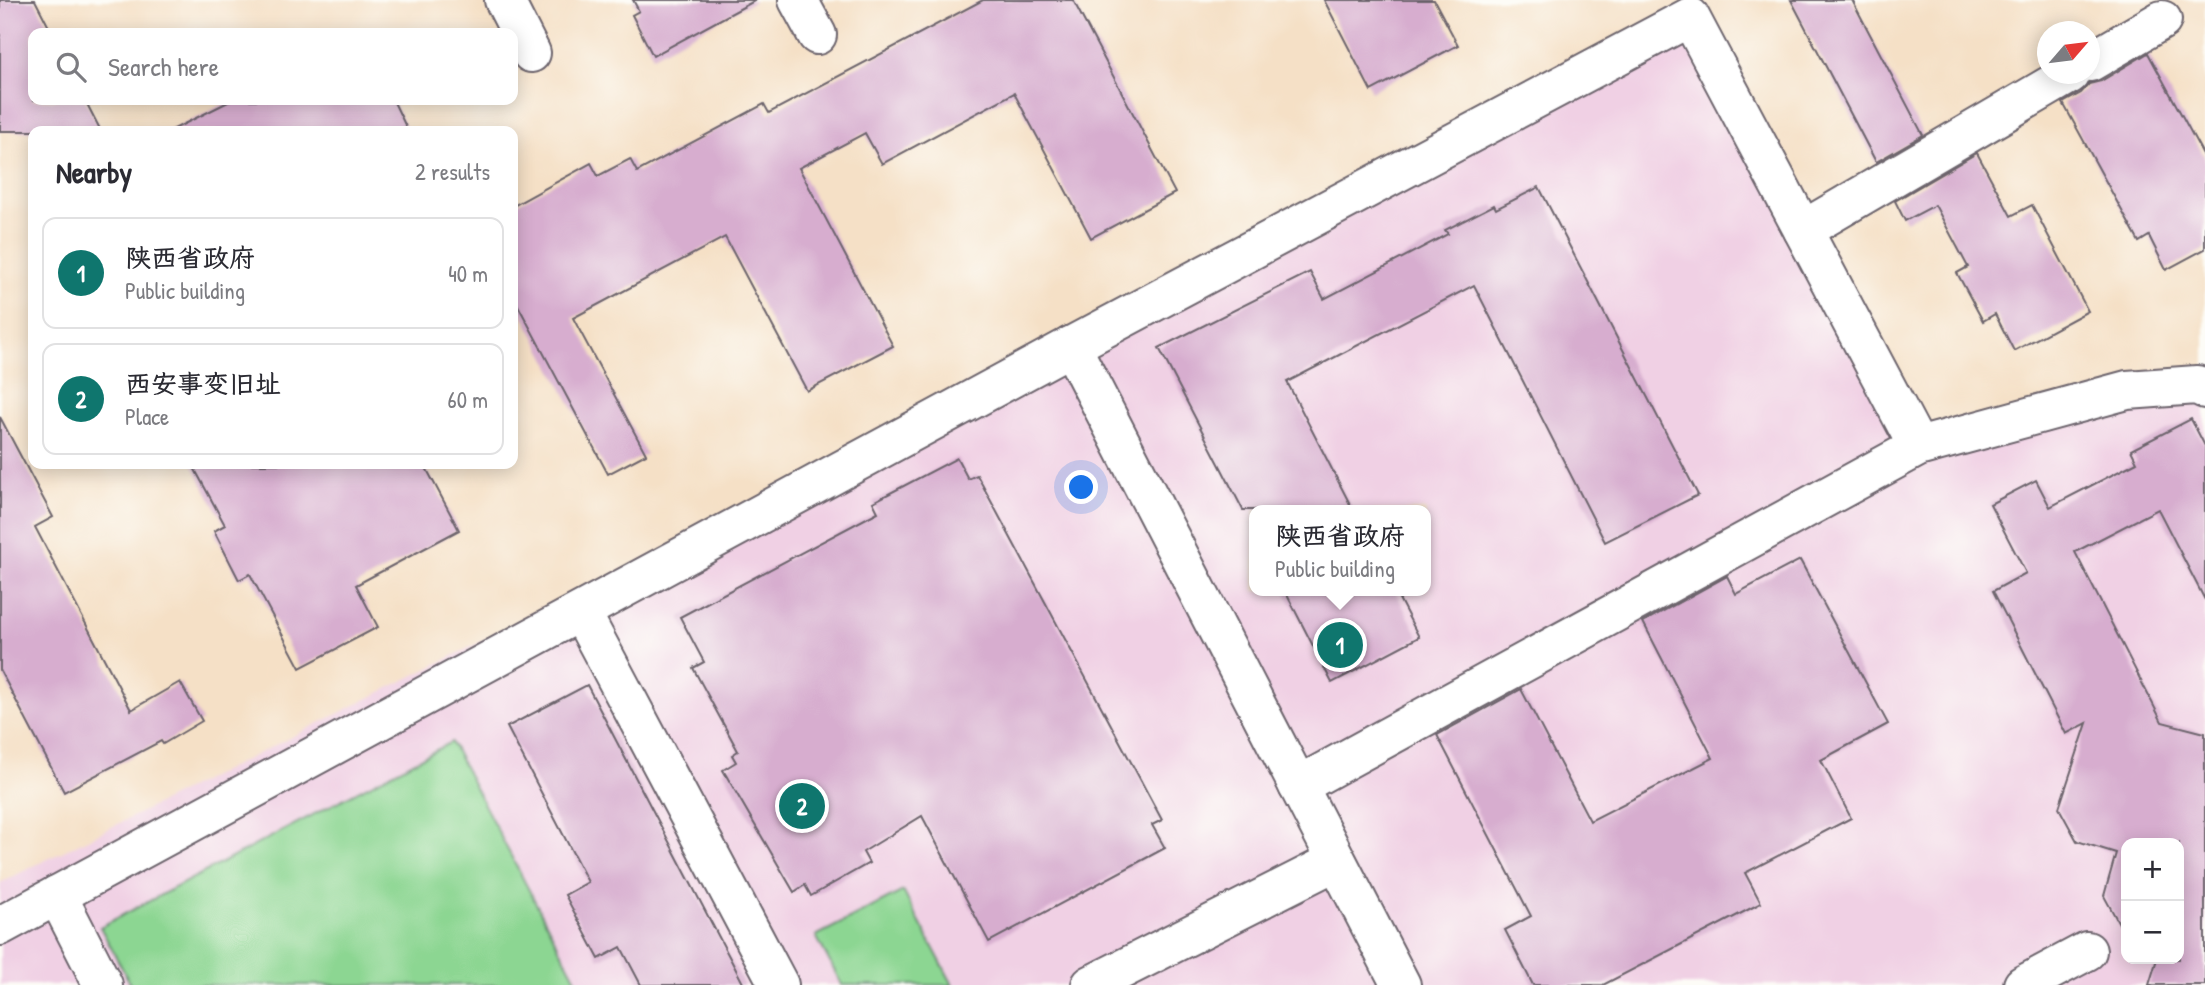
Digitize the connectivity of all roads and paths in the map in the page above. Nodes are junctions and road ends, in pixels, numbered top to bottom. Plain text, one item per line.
1 (504, 0) edge
2 (798, 0) edge
3 (2162, 20) dead end
4 (817, 35) dead end
5 (531, 54) dead end
6 (2100, 56) edge
7 (2053, 84) edge
8 (1803, 230) junction
9 (1071, 346) junction
10 (2205, 389) edge
11 (1918, 447) junction
12 (581, 612) junction
13 (1298, 786) junction
14 (1336, 861) junction
15 (57, 895) junction
16 (0, 926) edge
17 (2087, 951) dead end
18 (103, 985) edge
19 (779, 985) edge
20 (1091, 985) edge
21 (1401, 985) edge
22 (2023, 985) edge

1 - 5 street
2 - 4 street
3 - 6 street
7 - 8 street
8 - 9 street
8 - 11 street
9 - 12 street
9 - 13 street
10 - 11 street
11 - 13 street
12 - 15 street
12 - 19 street
13 - 14 street
14 - 20 street
14 - 21 street
15 - 16 street
15 - 18 street
17 - 22 street

